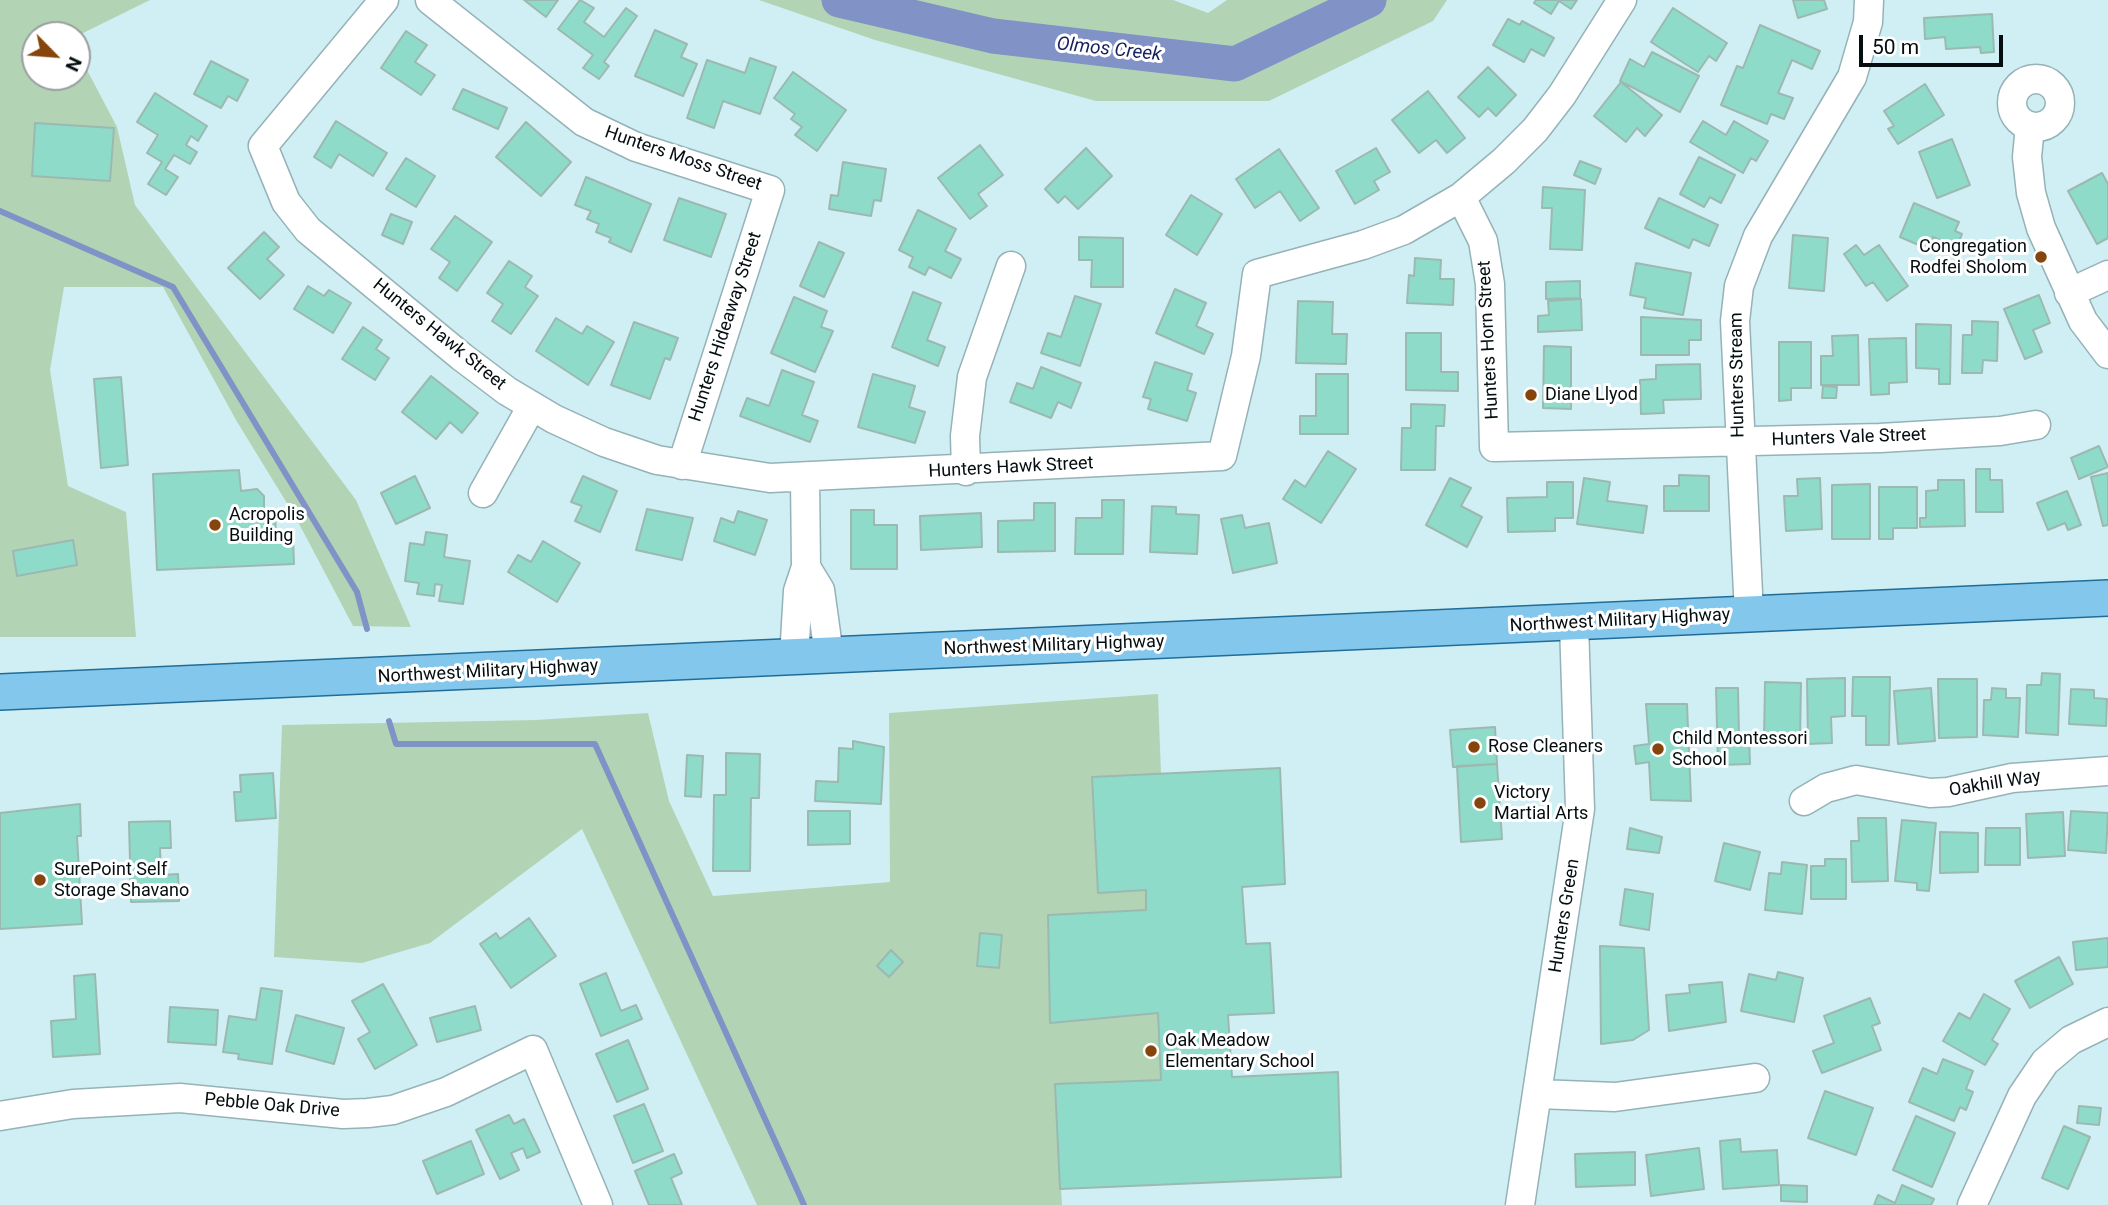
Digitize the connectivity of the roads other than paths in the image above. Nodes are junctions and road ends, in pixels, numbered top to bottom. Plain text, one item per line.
1 (384, 0) edge
2 (430, 0) edge
3 (1622, 0) edge
4 (1869, 0) edge
5 (2030, 127) dead end
6 (770, 190) joint
7 (1461, 197) junction
8 (1011, 266) dead end
9 (2108, 275) edge
10 (2069, 293) junction
11 (2108, 354) edge
12 (532, 406) junction
13 (2036, 425) dead end
14 (1740, 442) junction
15 (1494, 447) joint
16 (682, 465) junction
17 (966, 471) junction
18 (805, 477) junction
19 (483, 493) dead end
20 (806, 567) junction
21 (2108, 597) edge
22 (1749, 614) junction
23 (1574, 624) junction
24 (829, 655) junction
25 (794, 657) junction
26 (0, 692) edge
27 (2108, 771) edge
28 (1804, 801) dead end
29 (2108, 1023) edge
30 (1755, 1077) dead end
31 (1538, 1094) junction
32 (0, 1116) edge
33 (598, 1205) edge
34 (1520, 1205) edge
35 (1972, 1205) edge

1 - 12 street, Hunters Hawk Street
2 - 6 street, Hunters Moss Street
3 - 7 street, Hunters Hawk Street
4 - 14 street, Hunters Stream
5 - 10 street
6 - 16 street, Hunters Hideaway Street
7 - 15 street, Hunters Horn Street
7 - 17 street, Hunters Hawk Street
8 - 17 street
9 - 10 street
10 - 11 street
12 - 16 street, Hunters Hawk Street
12 - 19 street
13 - 14 street, Hunters Vale Street
14 - 15 street, Hunters Vale Street
14 - 22 street, Hunters Stream
16 - 18 street, Hunters Hawk Street
17 - 18 street, Hunters Hawk Street
18 - 20 street
20 - 24 street
20 - 25 street
21 - 22 main road, Northwest Military Highway
22 - 23 main road, Northwest Military Highway
23 - 24 main road, Northwest Military Highway
23 - 31 street, Hunters Green
24 - 25 main road, Northwest Military Highway
25 - 26 main road, Northwest Military Highway
27 - 28 street, Oakhill Way
29 - 35 street
30 - 31 street
31 - 34 street, Hunters Green
32 - 33 street, Pebble Oak Drive

